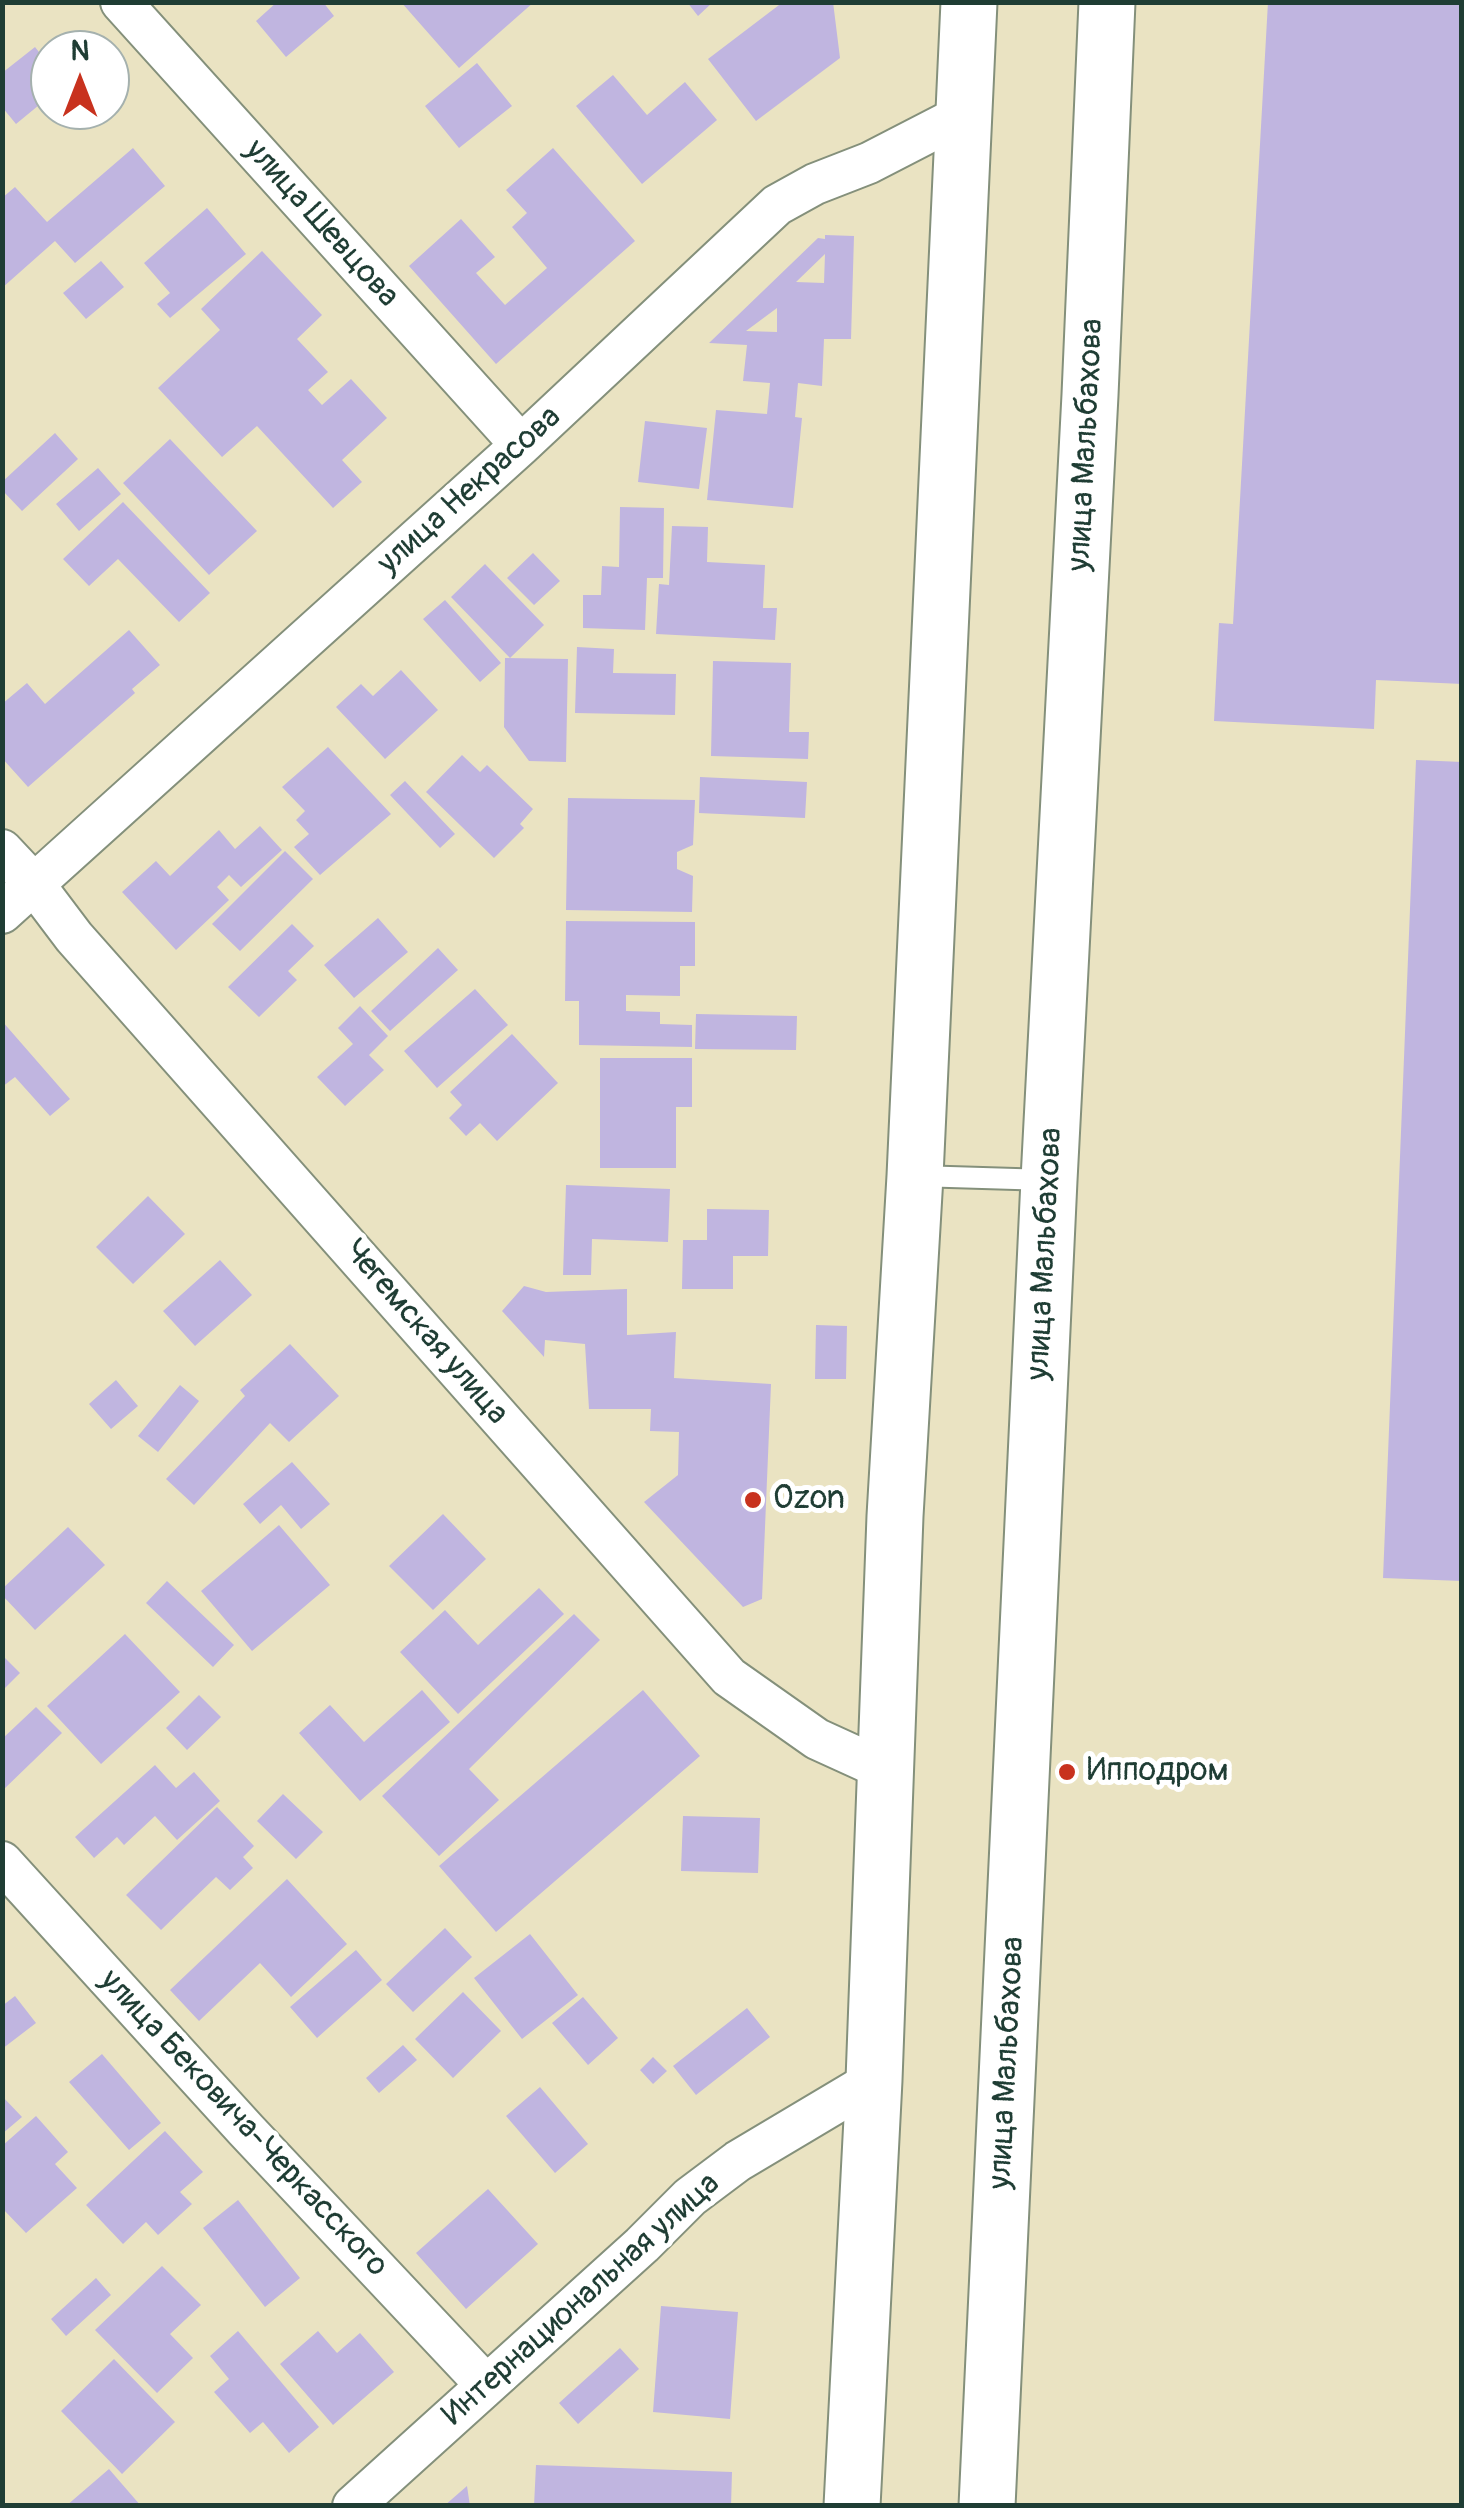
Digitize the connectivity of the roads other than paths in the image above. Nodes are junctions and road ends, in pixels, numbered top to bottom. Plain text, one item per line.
1 (121, 2) edge
2 (970, 2) edge
3 (1106, 2) edge
4 (966, 113) junction
5 (521, 445) junction
6 (2, 850) edge
7 (34, 884) junction
8 (2, 913) edge
9 (915, 1176) junction
10 (1049, 1180) junction
11 (886, 1770) junction
12 (2, 1862) edge
13 (874, 2080) junction
14 (486, 2385) junction
15 (354, 2506) edge
16 (852, 2506) edge
17 (987, 2506) edge

1 - 5 street, улица Шевцова
2 - 4 main road
3 - 10 main road, улица Мальбахова
4 - 5 street, улица Некрасова
4 - 9 main road
5 - 7 street, улица Некрасова
6 - 7 street, Чегемская улица
7 - 8 street, улица Некрасова
7 - 11 street, Чегемская улица
9 - 10 lane
9 - 11 main road
10 - 17 main road, улица Мальбахова
11 - 13 main road
12 - 14 street, улица Бековича-Черкасского
13 - 14 street, Интернациональная улица
13 - 16 main road
14 - 15 street, Интернациональная улица

